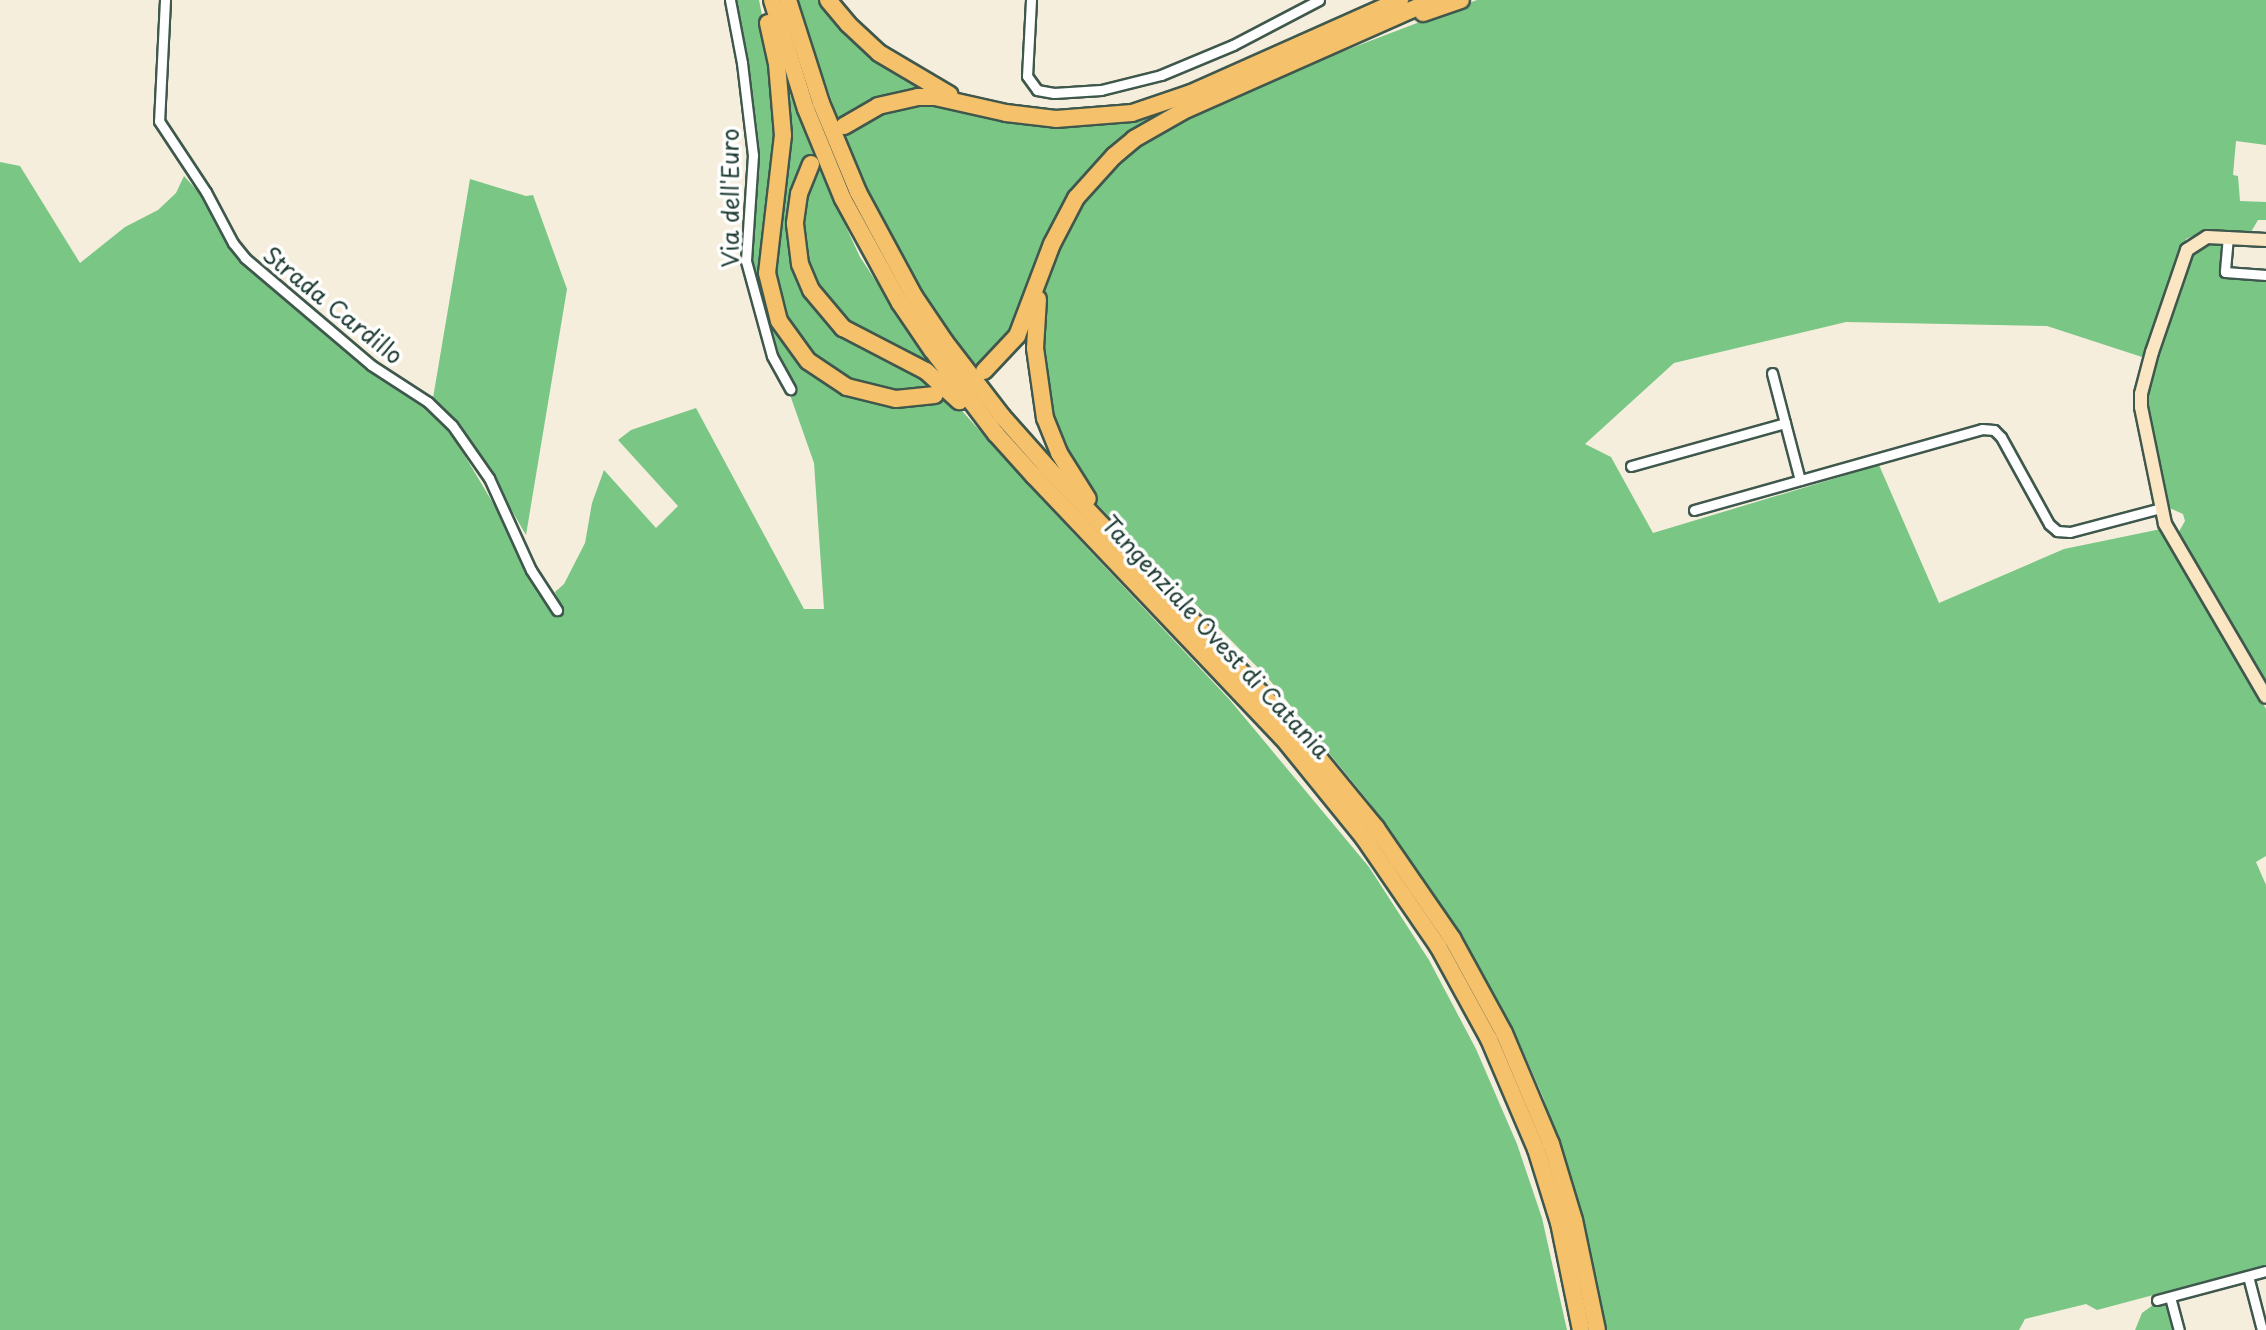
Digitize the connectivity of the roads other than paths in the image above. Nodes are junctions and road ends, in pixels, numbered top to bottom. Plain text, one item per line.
1 (165, 0) edge
2 (730, 0) edge
3 (763, 0) edge
4 (772, 0) edge
5 (788, 0) edge
6 (828, 0) edge
7 (1031, 0) edge
8 (1319, 0) edge
9 (1381, 0) edge
10 (1400, 0) edge
11 (1433, 0) edge
12 (1461, 0) edge
13 (1254, 65) junction
14 (1280, 68) junction
15 (981, 108) junction
16 (844, 126) dead end
17 (811, 164) dead end
18 (2228, 236) junction
19 (2266, 240) edge
20 (1042, 271) junction
21 (2266, 275) edge
22 (984, 371) dead end
23 (1772, 373) dead end
24 (790, 389) dead end
25 (935, 395) dead end
26 (1785, 423) junction
27 (1631, 466) dead end
28 (1800, 480) junction
29 (2161, 508) junction
30 (1694, 510) dead end
31 (1126, 571) junction
32 (1146, 572) junction
33 (557, 610) dead end
34 (2266, 697) edge
35 (2266, 1271) edge
36 (2248, 1276) junction
37 (2170, 1297) junction
38 (2157, 1300) dead end
39 (1581, 1330) edge
40 (1597, 1330) edge
41 (2179, 1330) edge
42 (2262, 1330) edge

1 - 33 street, Strada Cardillo
2 - 24 street, Via dell'Euro
3 - 25 highway
4 - 31 highway, Tangenziale Ovest di Catania
5 - 32 highway, Tangenziale Ovest di Catania
6 - 15 highway
7 - 8 street
9 - 13 highway
10 - 13 highway
11 - 14 highway
12 - 14 highway
13 - 15 highway
14 - 20 highway
15 - 16 highway
17 - 31 highway
18 - 19 street
18 - 21 street
18 - 29 street
20 - 22 highway
20 - 32 highway
23 - 26 street
26 - 27 street
26 - 28 street
28 - 29 street
28 - 30 street
29 - 34 street
31 - 39 highway, Tangenziale Ovest di Catania
32 - 40 highway, Tangenziale Ovest di Catania
35 - 36 street
36 - 37 street
36 - 42 street
37 - 38 street
37 - 41 street

